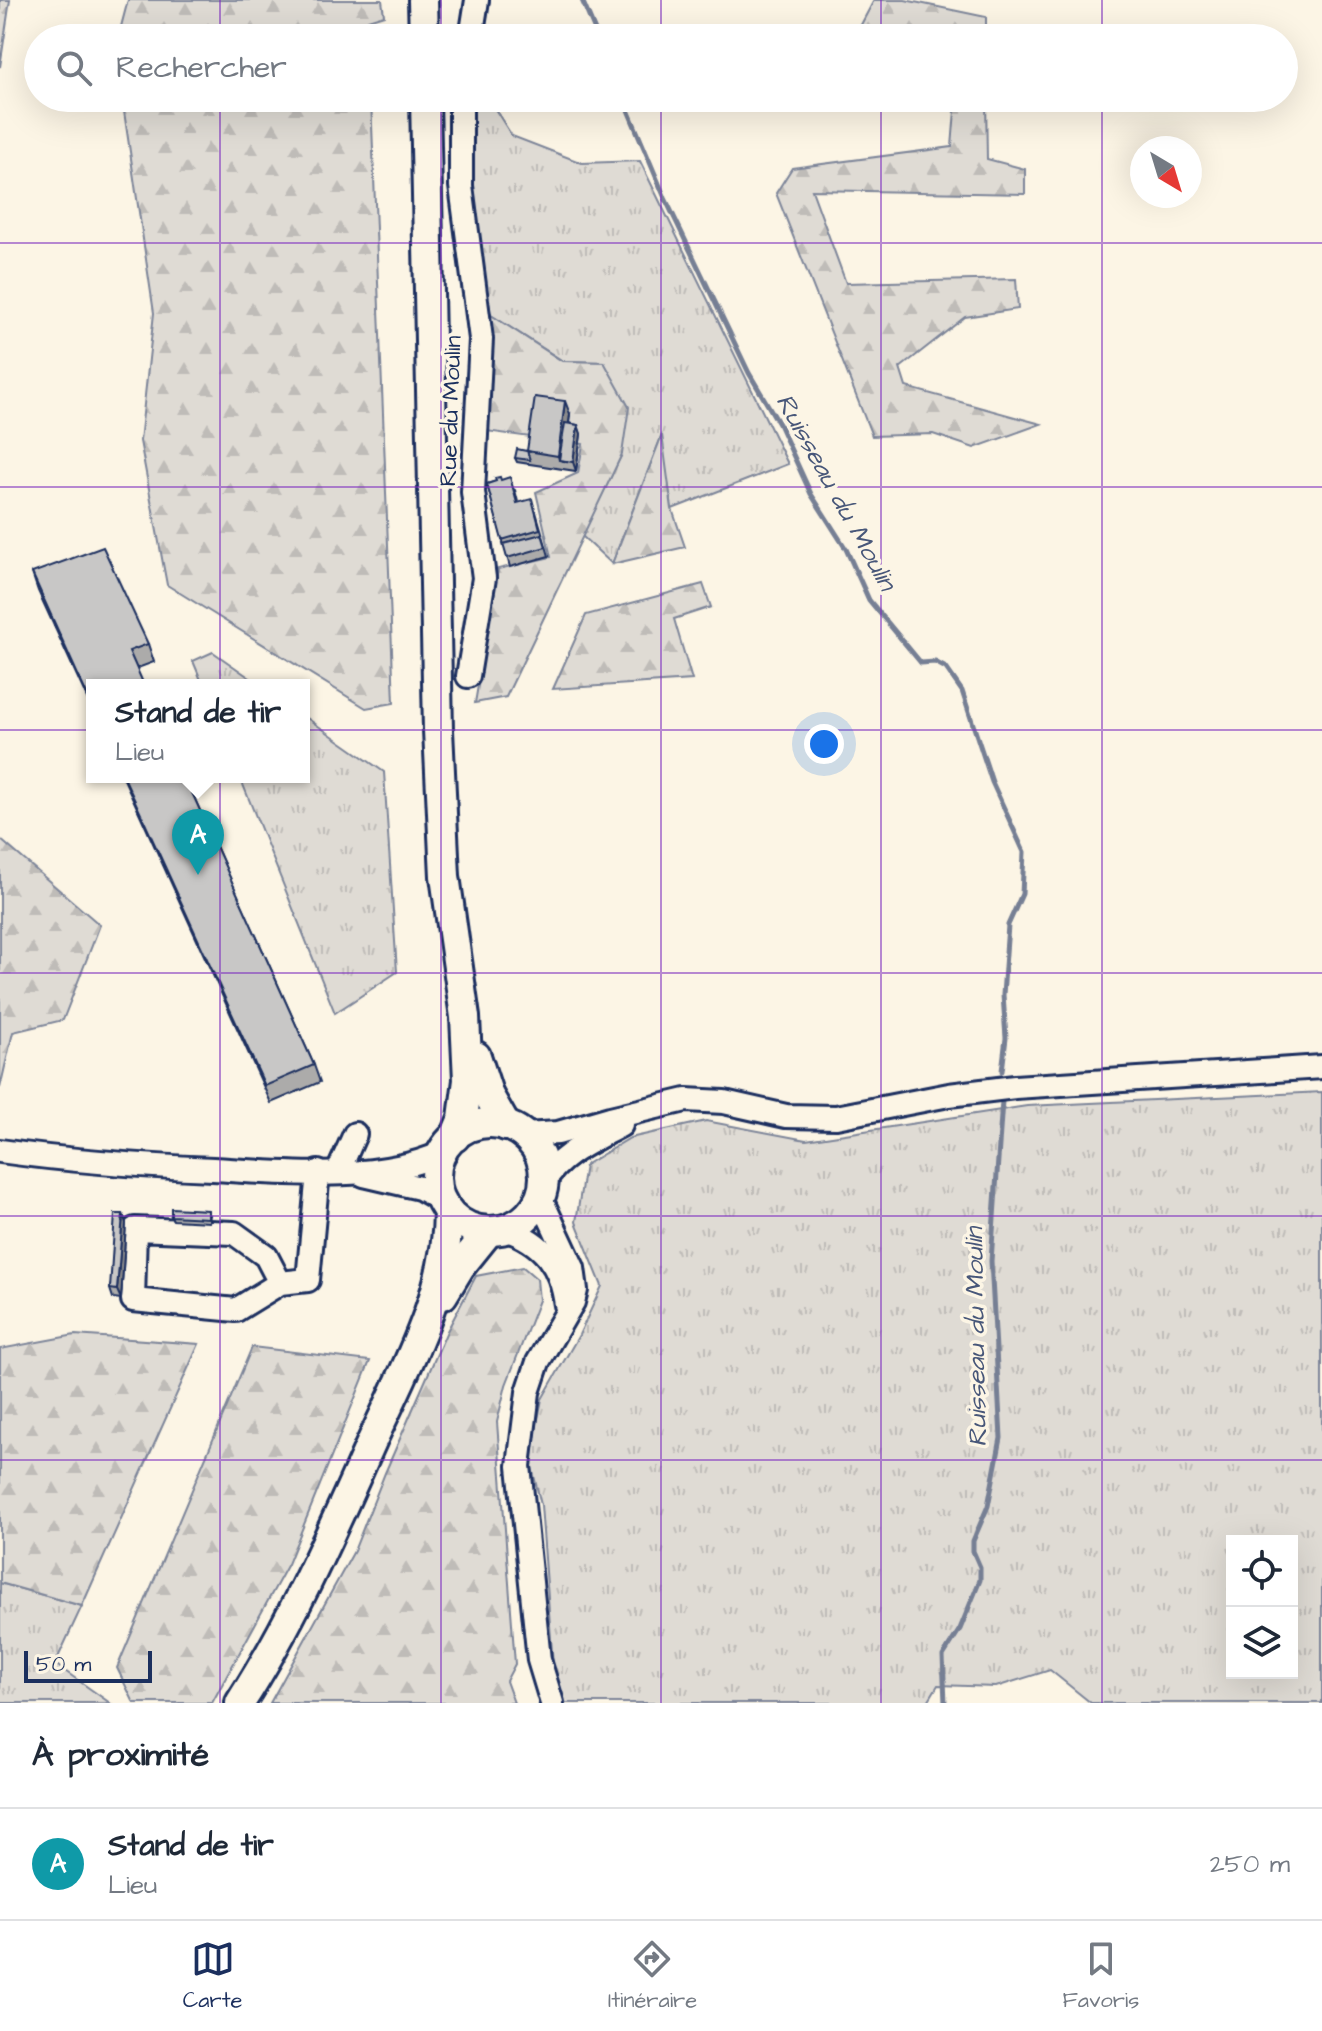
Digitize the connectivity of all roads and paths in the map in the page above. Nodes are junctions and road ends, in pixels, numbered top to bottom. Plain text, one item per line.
1 (423, 0) edge
2 (477, 0) edge
3 (424, 24) edge
4 (473, 24) edge
5 (425, 112) edge
6 (461, 112) edge
7 (468, 676) dead end
8 (465, 1017) junction
9 (1322, 1067) edge
10 (653, 1107) junction
11 (515, 1131) junction
12 (355, 1134) dead end
13 (448, 1145) junction
14 (0, 1151) edge
15 (337, 1172) junction
16 (541, 1190) junction
17 (445, 1206) junction
18 (497, 1230) junction
19 (280, 1283) junction
20 (567, 1311) junction
21 (427, 1319) junction
22 (240, 1703) edge
23 (552, 1703) edge

1 - 3 main road
2 - 4 street
5 - 8 main road
6 - 7 street, Rue du Moulin
8 - 11 main road
8 - 13 main road
9 - 10 street
10 - 11 street
10 - 16 street
11 - 13 main road
11 - 16 main road
12 - 15 street
13 - 15 street
13 - 17 main road
14 - 15 street
15 - 17 street
15 - 19 street
16 - 18 main road
16 - 20 street
17 - 18 main road
17 - 21 main road
18 - 20 street
18 - 21 main road
19 - 19 street
20 - 23 street
21 - 22 main road

